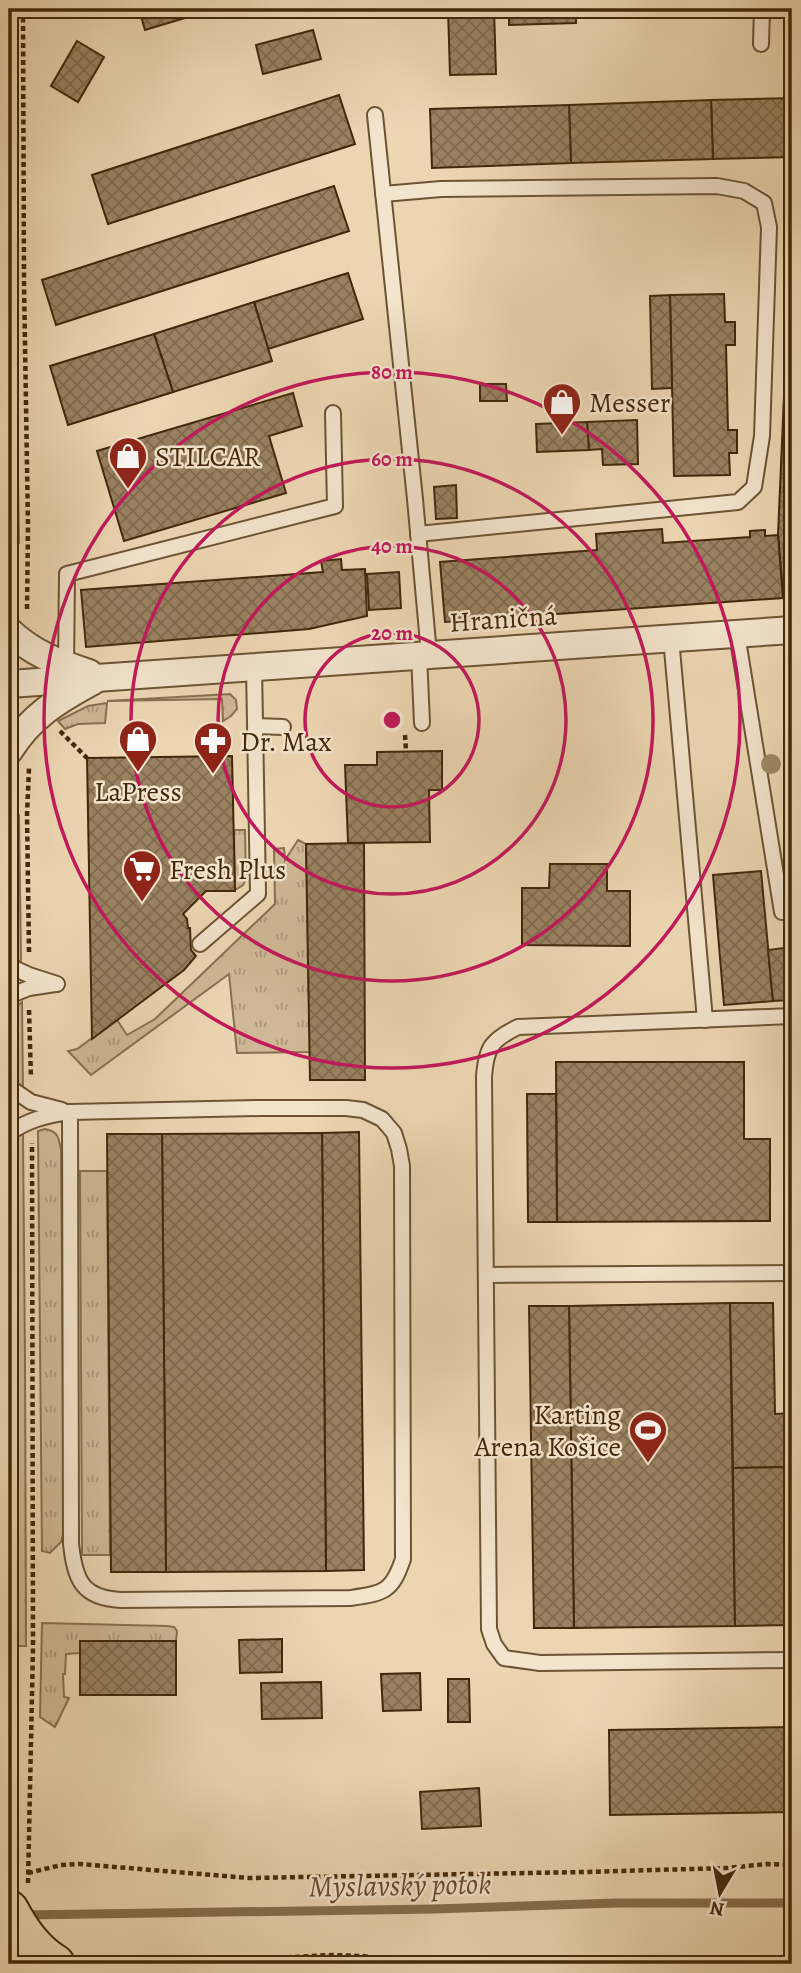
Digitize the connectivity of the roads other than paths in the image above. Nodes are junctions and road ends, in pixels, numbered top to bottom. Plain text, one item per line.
1 (762, 9) edge
2 (761, 44) dead end
3 (375, 115) dead end
4 (383, 194) junction
5 (333, 413) dead end
6 (418, 534) junction
7 (792, 630) edge
8 (737, 634) junction
9 (16, 637) edge
10 (671, 638) junction
11 (424, 655) junction
12 (66, 666) junction
13 (254, 666) junction
14 (101, 677) junction
15 (9, 684) edge
16 (422, 723) dead end
17 (256, 726) junction
18 (283, 727) dead end
19 (9, 751) edge
20 (782, 912) dead end
21 (200, 944) dead end
22 (9, 966) edge
23 (9, 996) edge
24 (792, 1016) edge
25 (705, 1020) junction
26 (9, 1087) edge
27 (70, 1112) junction
28 (9, 1133) edge
29 (792, 1273) edge
30 (486, 1275) junction
31 (792, 1660) edge
32 (18, 1897) edge
33 (44, 1955) edge

1 - 2 lane
3 - 4 lane
4 - 6 lane
4 - 6 lane
5 - 12 lane
6 - 11 lane
7 - 8 street, Hraničná
8 - 10 street, Hraničná
8 - 20 lane
9 - 12 street
10 - 11 street, Hraničná
10 - 25 lane
11 - 13 street, Hraničná
11 - 16 lane
12 - 14 street
13 - 14 street, Hraničná
13 - 17 lane
14 - 15 street, Hraničná
14 - 19 street
17 - 18 lane
17 - 21 lane
22 - 23 lane
24 - 25 lane
25 - 30 lane
26 - 27 lane
27 - 27 lane
27 - 28 lane
29 - 30 lane
30 - 31 lane
32 - 33 highway

